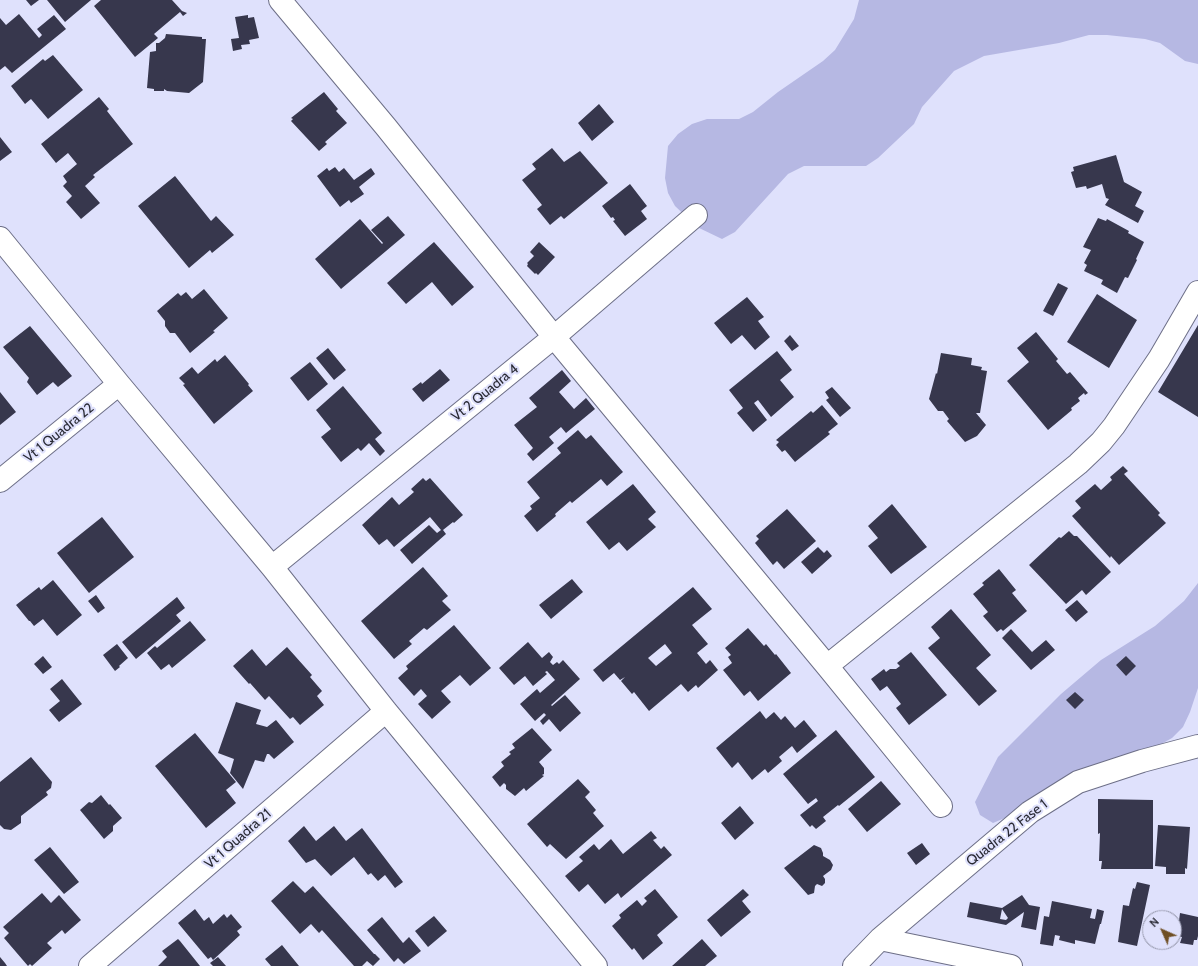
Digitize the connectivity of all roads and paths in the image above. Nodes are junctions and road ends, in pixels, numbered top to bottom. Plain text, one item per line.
1 (280, 0) edge
2 (696, 215) dead end
3 (0, 238) edge
4 (1198, 292) edge
5 (554, 336) junction
6 (119, 384) junction
7 (0, 481) edge
8 (272, 567) junction
9 (827, 666) junction
10 (386, 711) junction
11 (1198, 746) edge
12 (941, 806) dead end
13 (880, 939) junction
14 (90, 966) edge
15 (596, 966) edge
16 (854, 966) edge
17 (1011, 966) edge

1 - 5 street
2 - 5 street, Vt 2 Quadra 4
3 - 6 street
4 - 9 street
5 - 8 street, Vt 2 Quadra 4
5 - 9 street
6 - 7 street, Vt 1 Quadra 22
6 - 8 street
8 - 10 street
9 - 12 street
10 - 14 street, Vt 1 Quadra 21
10 - 15 street
11 - 13 street, Quadra 22 Fase 1
13 - 16 street, Quadra 22 Fase 1
13 - 17 street

